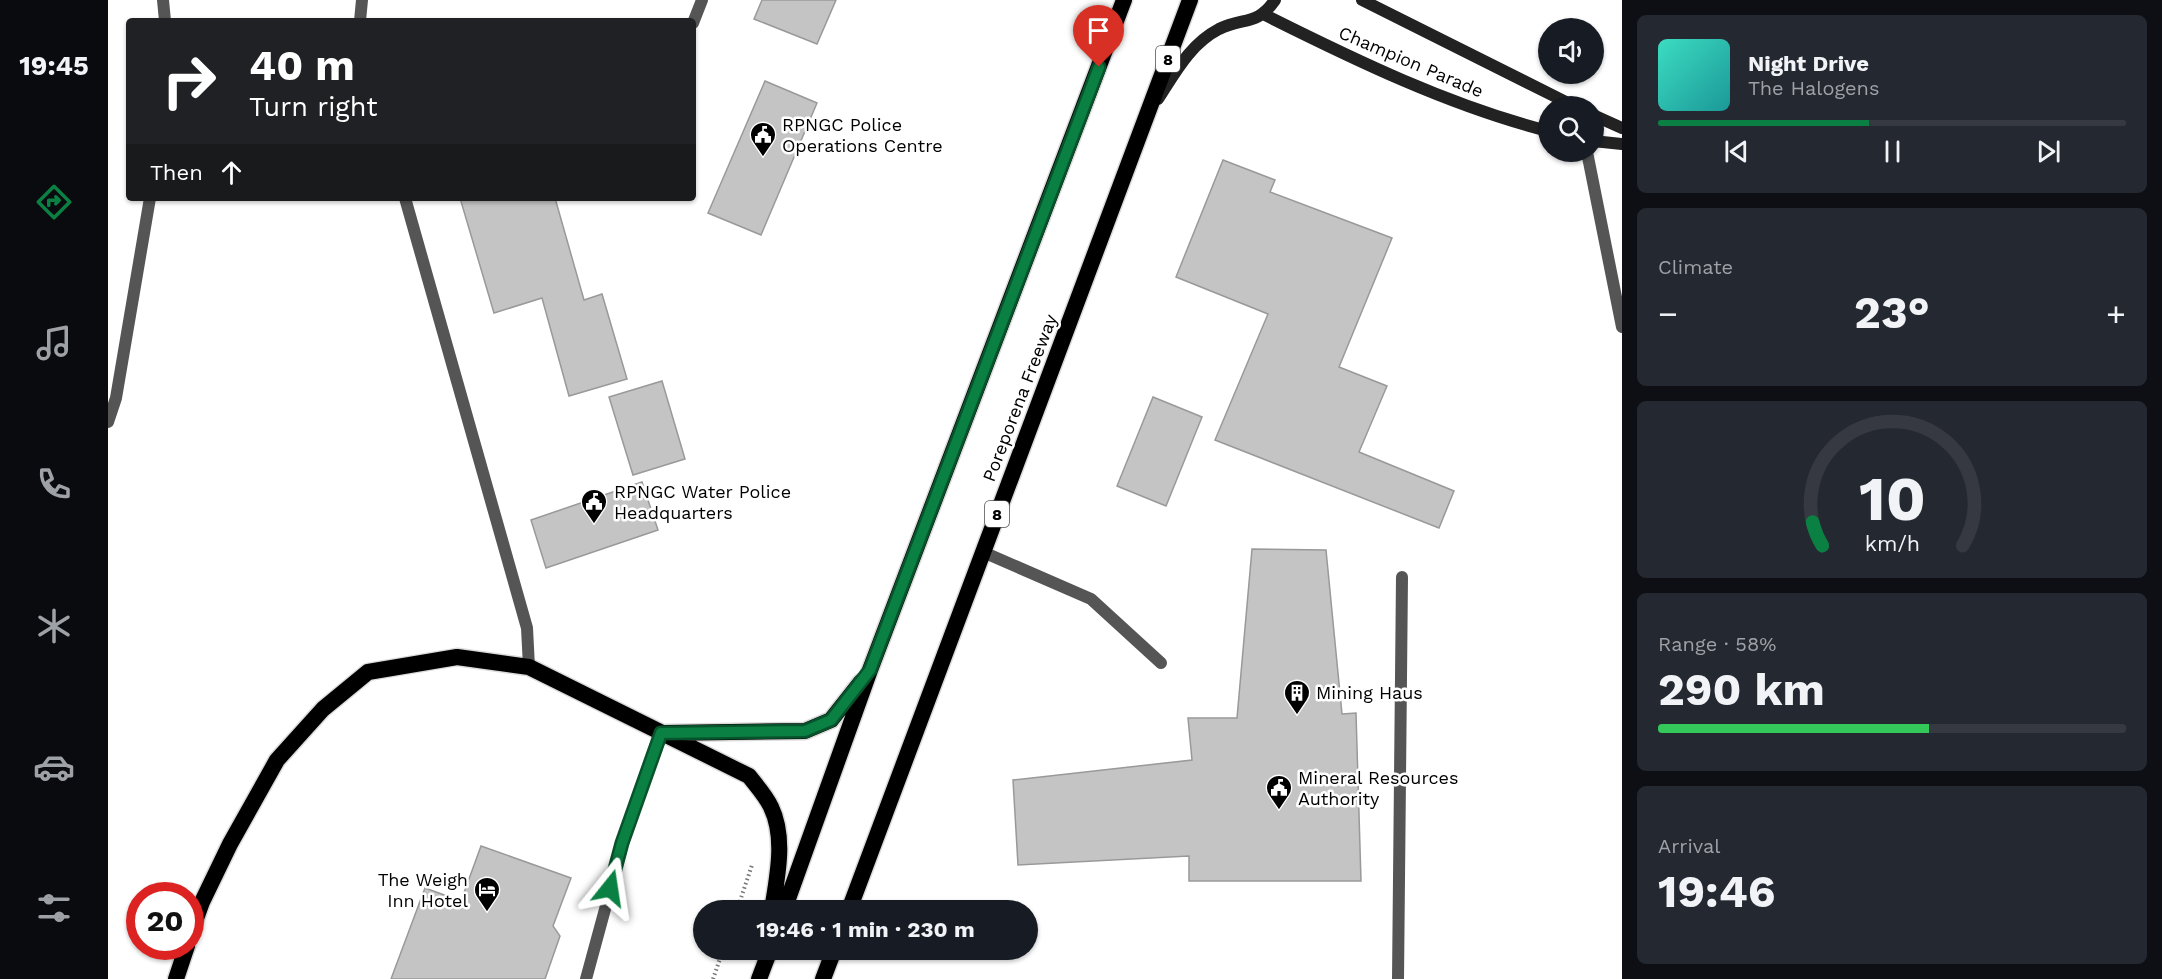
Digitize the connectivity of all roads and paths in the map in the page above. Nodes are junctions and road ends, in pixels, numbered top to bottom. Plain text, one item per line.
1 (163, 0) edge
2 (362, 0) edge
3 (702, 0) edge
4 (1124, 0) edge
5 (1190, 0) edge
6 (1275, 0) edge
7 (1362, 0) edge
8 (1265, 15) junction
9 (165, 18) edge
10 (360, 18) edge
11 (695, 18) edge
12 (1554, 96) edge
13 (1146, 118) junction
14 (1604, 120) edge
15 (1538, 128) edge
16 (1622, 128) edge
17 (1604, 142) edge
18 (1622, 144) edge
19 (1589, 162) edge
20 (149, 201) edge
21 (406, 201) edge
22 (1622, 327) edge
23 (108, 422) edge
24 (983, 552) junction
25 (1401, 577) dead end
26 (1161, 663) dead end
27 (529, 667) junction
28 (870, 670) junction
29 (661, 733) junction
30 (754, 860) dead end
31 (204, 898) edge
32 (740, 900) edge
33 (773, 900) edge
34 (788, 900) edge
35 (853, 900) edge
36 (182, 960) edge
37 (720, 960) edge
38 (763, 960) edge
39 (766, 960) edge
40 (830, 960) edge
41 (760, 976) edge
42 (176, 979) edge
43 (586, 979) edge
44 (713, 979) edge
45 (823, 979) edge
46 (1398, 979) edge

1 - 9 street
2 - 10 street
3 - 11 street
4 - 28 highway
5 - 13 highway, Poreporena Freeway / 8
6 - 8 main road
7 - 12 main road, Champion Parade
8 - 13 main road
8 - 15 main road, Champion Parade
13 - 24 highway, Poreporena Freeway / 8
14 - 16 main road
17 - 18 main road
19 - 22 street
20 - 23 street
21 - 27 street
24 - 26 street
24 - 35 highway, Poreporena Freeway / 8
25 - 46 street
27 - 29 highway
27 - 31 highway
28 - 29 highway
28 - 34 highway
29 - 33 highway
29 - 43 street
30 - 32 path
36 - 42 highway
37 - 44 path
38 - 41 highway
39 - 41 highway
40 - 45 highway

